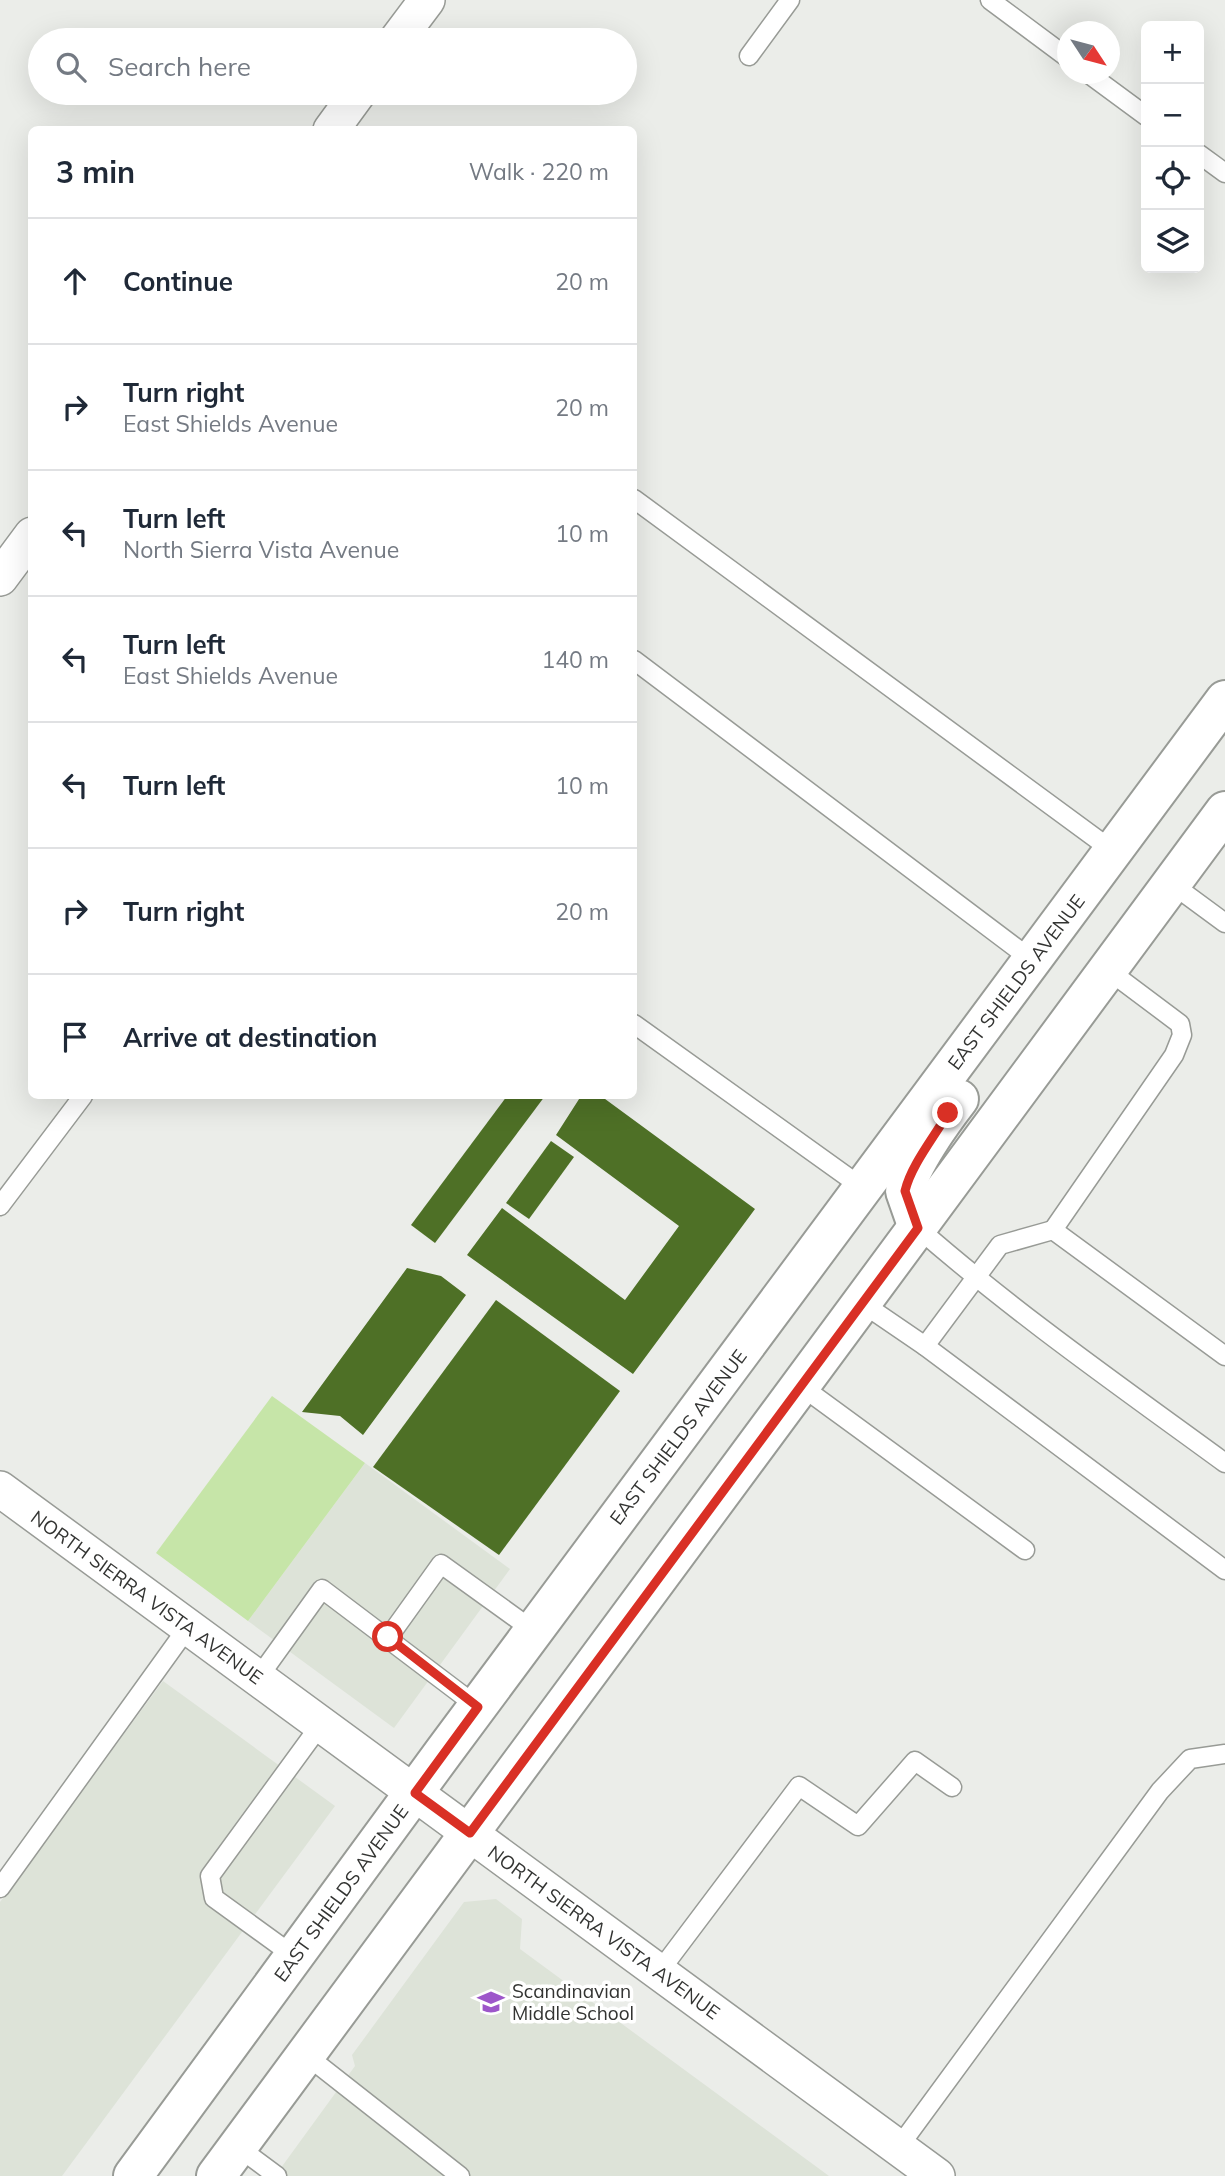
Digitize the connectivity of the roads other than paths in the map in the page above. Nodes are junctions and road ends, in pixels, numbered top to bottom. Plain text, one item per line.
1 (427, 0) edge
2 (790, 0) edge
3 (990, 0) edge
4 (406, 28) edge
5 (1057, 50) edge
6 (749, 55) dead end
7 (1102, 84) edge
8 (349, 105) edge
9 (1141, 112) edge
10 (334, 126) edge
11 (1204, 158) edge
12 (1225, 173) edge
13 (637, 501) edge
14 (28, 540) edge
15 (0, 578) edge
16 (637, 662) edge
17 (1225, 700) edge
18 (1225, 811) edge
19 (1113, 851) junction
20 (1172, 884) junction
21 (1225, 923) edge
22 (1032, 960) junction
23 (1108, 970) junction
24 (637, 1026) edge
25 (81, 1099) edge
26 (863, 1188) junction
27 (0, 1206) edge
28 (918, 1228) junction
29 (1053, 1230) junction
30 (975, 1278) junction
31 (862, 1303) junction
32 (925, 1346) junction
33 (1225, 1356) edge
34 (801, 1386) junction
35 (1225, 1463) edge
36 (0, 1489) edge
37 (1025, 1550) dead end
38 (1225, 1570) edge
39 (188, 1627) junction
40 (534, 1631) junction
41 (388, 1637) junction
42 (258, 1678) junction
43 (478, 1707) junction
44 (321, 1724) junction
45 (1225, 1754) edge
46 (952, 1787) dead end
47 (415, 1793) junction
48 (470, 1833) junction
49 (0, 1888) edge
50 (294, 1956) junction
51 (659, 1972) junction
52 (306, 2055) junction
53 (898, 2148) junction
54 (227, 2161) edge
55 (133, 2176) edge
56 (278, 2176) edge
57 (460, 2176) edge
58 (937, 2176) edge

1 - 4 street
2 - 6 lane
3 - 5 lane
7 - 9 lane
8 - 10 street
11 - 12 lane
13 - 19 lane
14 - 15 street
16 - 22 lane
17 - 19 main road, EAST SHIELDS AVENUE
18 - 20 main road
19 - 22 main road, EAST SHIELDS AVENUE
20 - 21 lane
20 - 23 main road
22 - 26 main road, EAST SHIELDS AVENUE
22 - 28 main road
23 - 28 main road
23 - 29 lane
24 - 26 lane
25 - 27 lane
26 - 40 main road, EAST SHIELDS AVENUE
28 - 30 lane
28 - 31 main road
29 - 30 lane
29 - 33 lane
30 - 32 lane
30 - 35 lane
31 - 32 lane
31 - 34 main road
32 - 38 lane
34 - 37 lane
34 - 48 main road
36 - 39 street, NORTH SIERRA VISTA AVENUE
39 - 42 street, NORTH SIERRA VISTA AVENUE
39 - 49 lane
40 - 41 lane
40 - 43 main road, EAST SHIELDS AVENUE
41 - 42 lane
41 - 43 lane
42 - 44 street, NORTH SIERRA VISTA AVENUE
43 - 47 main road, EAST SHIELDS AVENUE
44 - 47 street, NORTH SIERRA VISTA AVENUE
44 - 50 lane
45 - 53 lane
46 - 51 lane
47 - 48 street, NORTH SIERRA VISTA AVENUE
47 - 50 main road, EAST SHIELDS AVENUE
48 - 51 street, NORTH SIERRA VISTA AVENUE
48 - 52 main road
50 - 55 main road, EAST SHIELDS AVENUE
51 - 53 street, NORTH SIERRA VISTA AVENUE
52 - 54 main road
52 - 57 lane
53 - 58 street, NORTH SIERRA VISTA AVENUE
54 - 56 lane

